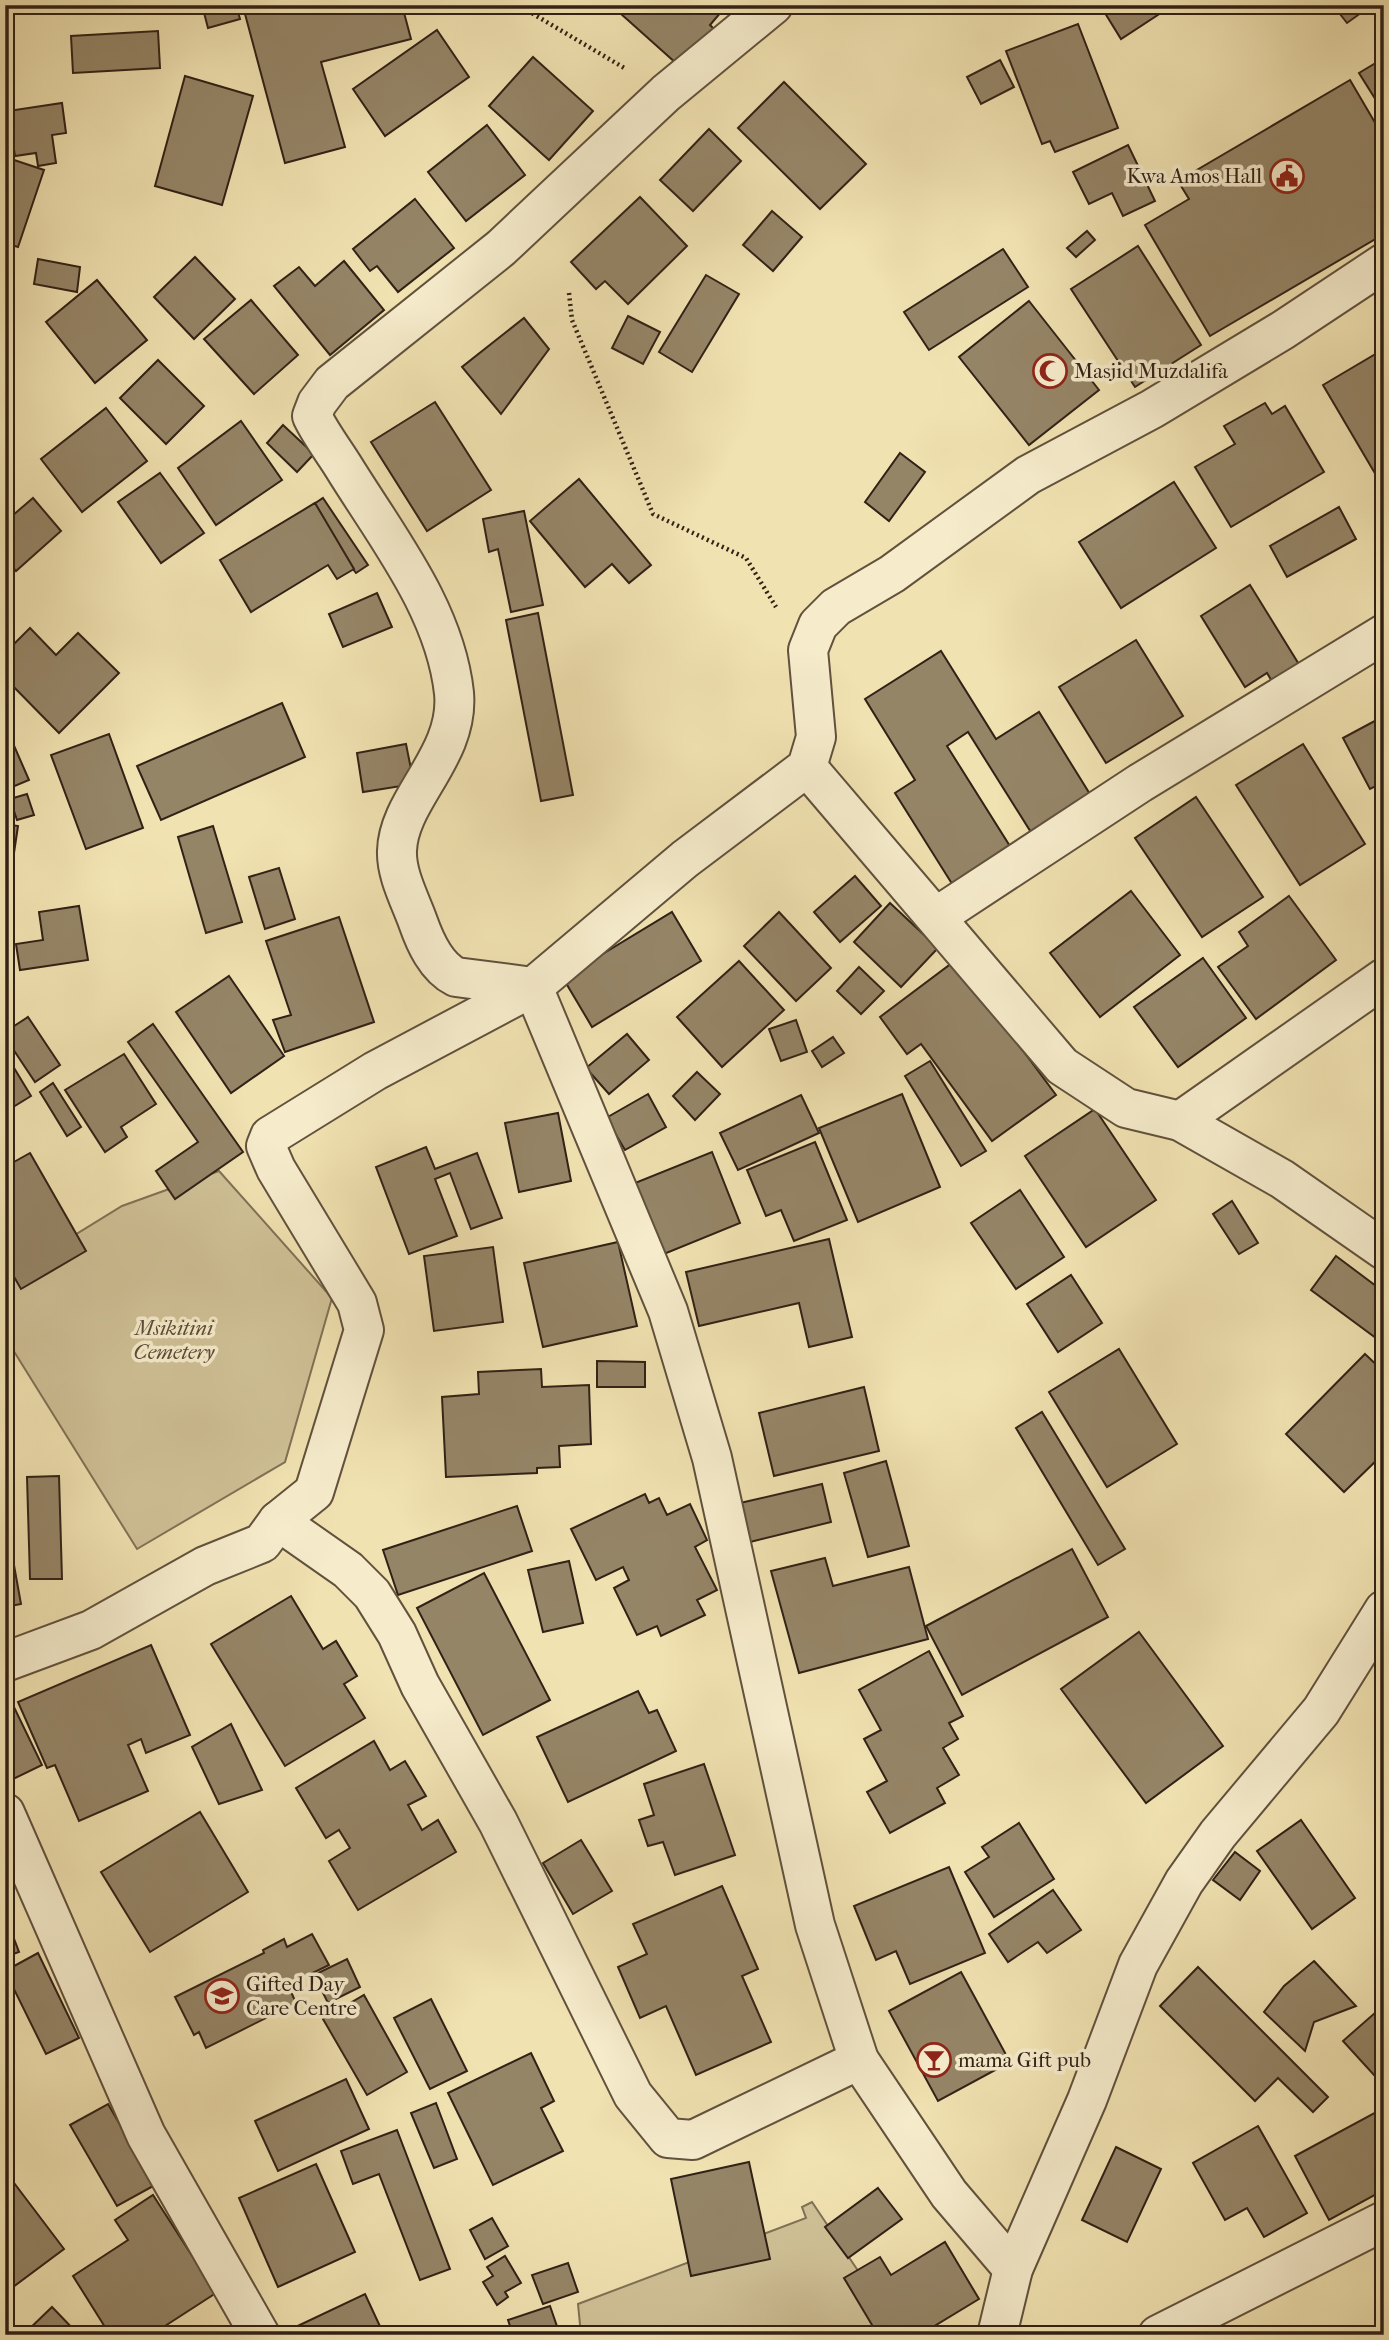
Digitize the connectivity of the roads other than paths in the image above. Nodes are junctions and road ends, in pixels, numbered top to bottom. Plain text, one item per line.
1 (773, 5) edge
2 (1384, 263) edge
3 (1384, 634) edge
4 (807, 767) junction
5 (936, 917) junction
6 (1384, 978) edge
7 (533, 987) junction
8 (1180, 1121) junction
9 (1384, 1250) edge
10 (278, 1521) junction
11 (1384, 1610) edge
12 (5, 1662) edge
13 (5, 1814) edge
14 (859, 2060) junction
15 (1384, 2221) edge
16 (1013, 2269) junction
17 (260, 2335) edge
18 (997, 2335) edge
19 (1158, 2335) edge

1 - 7 street
2 - 4 street
3 - 5 street
4 - 5 street
4 - 7 street
5 - 8 street
6 - 8 street
7 - 10 street
7 - 14 street
8 - 9 street
10 - 12 street
10 - 14 street
11 - 16 street
13 - 17 street
14 - 16 street
15 - 19 street
16 - 18 street

